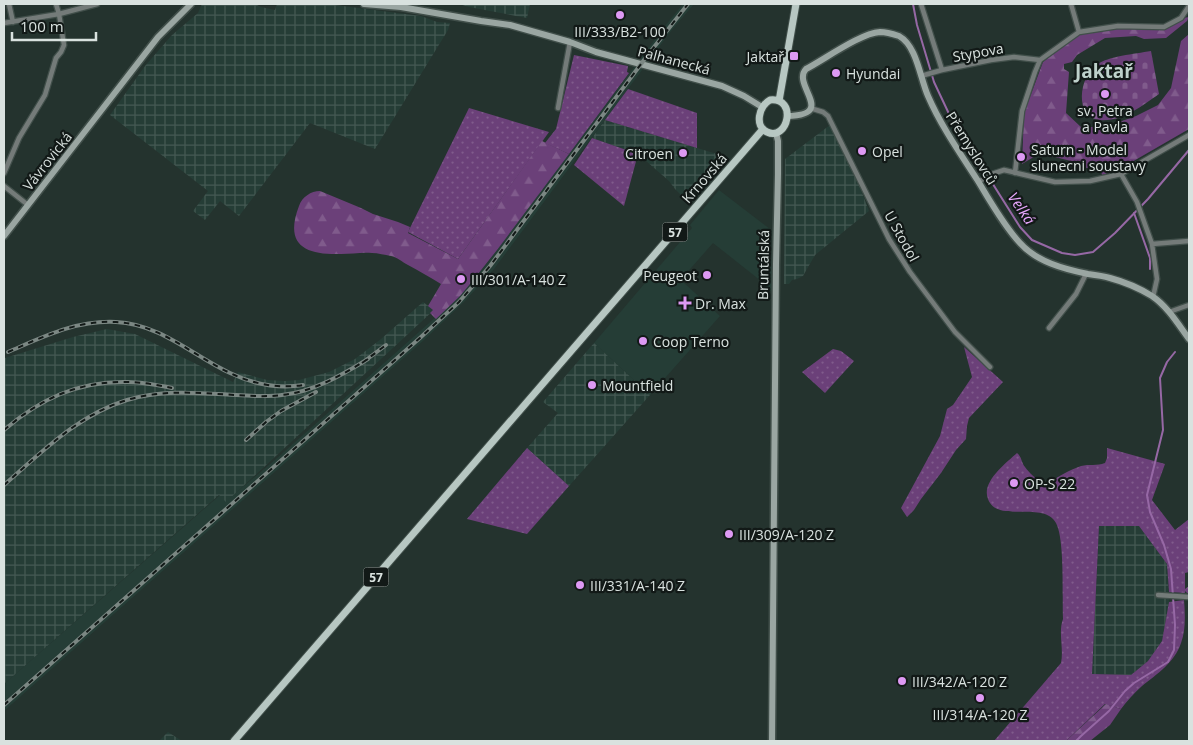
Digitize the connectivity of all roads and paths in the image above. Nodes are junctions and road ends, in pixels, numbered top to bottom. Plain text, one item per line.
1 (9, 4) edge
2 (56, 4) edge
3 (97, 4) edge
4 (191, 4) edge
5 (364, 4) edge
6 (796, 4) edge
7 (921, 4) edge
8 (1071, 4) edge
9 (1189, 6) edge
10 (59, 14) junction
11 (13, 22) junction
12 (4, 23) edge
13 (1079, 32) junction
14 (570, 42) junction
15 (1040, 60) junction
16 (940, 70) junction
17 (924, 75) junction
18 (779, 101) junction
19 (558, 108) dead end
20 (762, 108) junction
21 (810, 108) junction
22 (787, 116) junction
23 (763, 129) junction
24 (776, 133) junction
25 (1189, 135) edge
26 (1015, 173) junction
27 (4, 174) edge
28 (1121, 174) junction
29 (981, 180) junction
30 (4, 186) edge
31 (28, 205) junction
32 (4, 236) edge
33 (1189, 241) edge
34 (1152, 244) junction
35 (1086, 274) junction
36 (1153, 297) junction
37 (1189, 305) edge
38 (1169, 312) junction
39 (1049, 328) dead end
40 (1189, 338) edge
41 (990, 367) dead end
42 (1158, 595) dead end
43 (1189, 598) edge
44 (234, 741) edge
45 (772, 741) edge

1 - 11 street
2 - 10 street
3 - 10 street
4 - 31 street, Vávrovická
5 - 14 street, Palhanecká
6 - 18 main road
7 - 16 street
8 - 13 street
9 - 13 street
10 - 11 street
10 - 27 street
11 - 12 street
13 - 15 street
14 - 19 street
14 - 20 street, Palhanecká
15 - 16 street, Stypova
15 - 26 street
16 - 17 street, Stypova
17 - 21 street, Přemyslovců
17 - 29 street, Přemyslovců
18 - 20 main road
18 - 22 main road
20 - 23 main road
21 - 22 street
21 - 41 street, U Stodol
22 - 24 main road
23 - 24 main road
23 - 44 main road, Krnovská / 57
24 - 45 street, Bruntálská
25 - 28 street
26 - 28 street
26 - 29 street
28 - 34 street
29 - 35 street, Přemyslovců
30 - 31 street
31 - 32 street, Vávrovická
33 - 34 street
34 - 36 street
35 - 36 street, Přemyslovců
35 - 39 street
36 - 38 street, Přemyslovců
37 - 38 street
38 - 40 street, Přemyslovců
42 - 43 street

